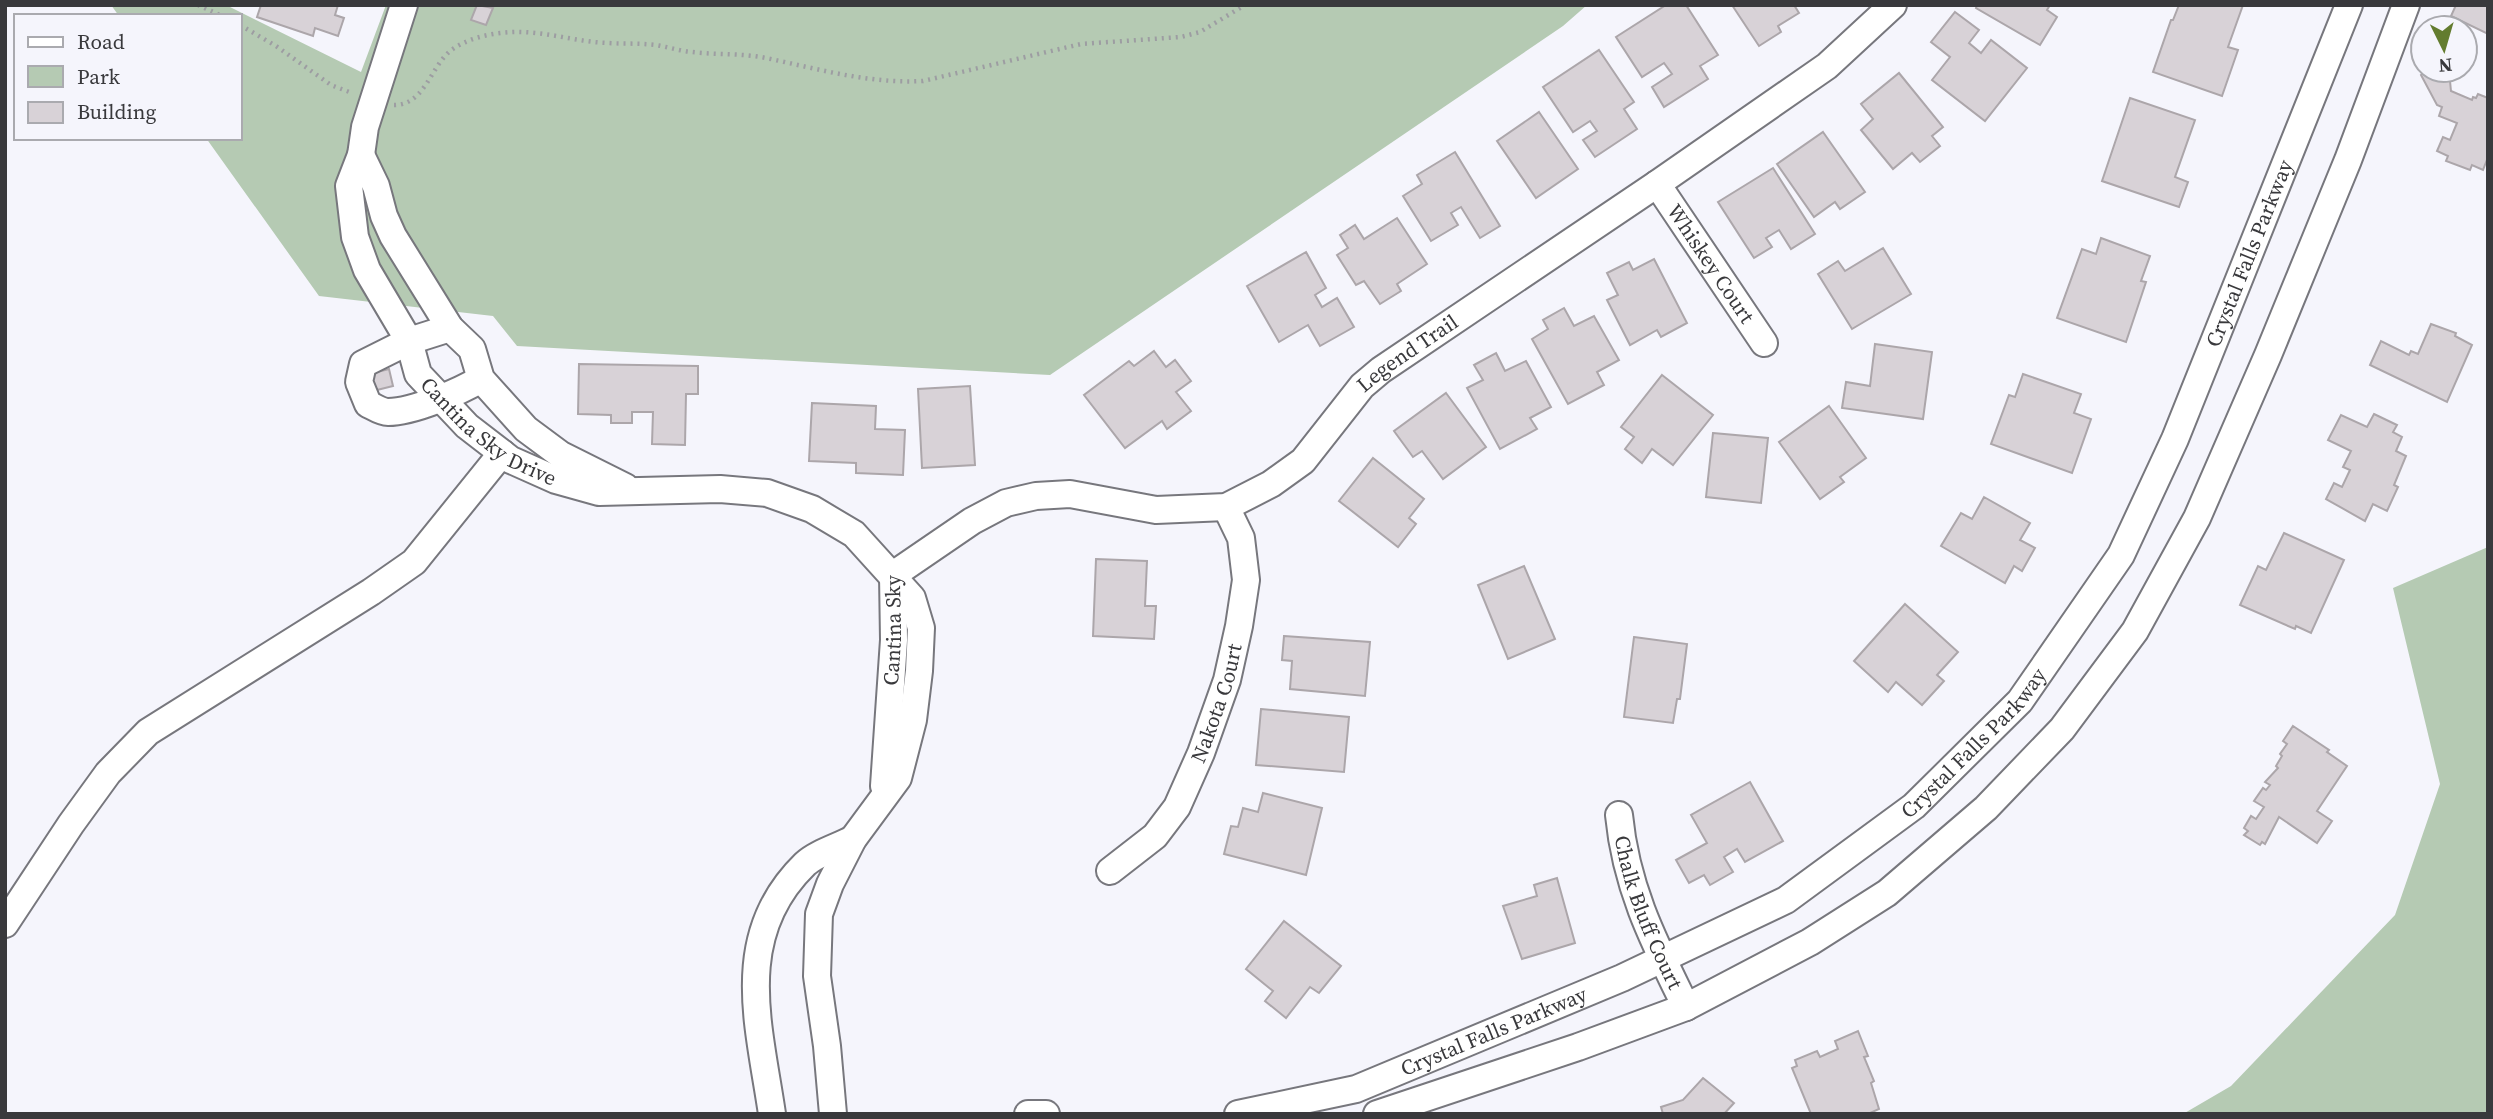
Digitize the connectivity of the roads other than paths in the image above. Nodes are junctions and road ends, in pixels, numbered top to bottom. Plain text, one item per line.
1 (404, 5) edge
2 (1894, 5) edge
3 (2349, 5) edge
4 (2406, 5) edge
5 (361, 155) junction
6 (1657, 184) junction
7 (450, 328) junction
8 (409, 341) junction
9 (1764, 343) dead end
10 (481, 379) junction
11 (439, 397) junction
12 (502, 453) junction
13 (631, 490) junction
14 (1226, 507) junction
15 (893, 575) junction
16 (1619, 815) dead end
17 (853, 839) junction
18 (1110, 871) dead end
19 (5, 924) edge
20 (1662, 959) junction
21 (1686, 1007) junction
22 (772, 1114) edge
23 (833, 1114) edge
24 (1028, 1114) edge
25 (1046, 1114) edge
26 (1238, 1114) edge
27 (1377, 1114) edge

1 - 5 street, Cantina Sky Drive
2 - 6 street, Legend Trail
3 - 20 street, Crystal Falls Parkway
4 - 21 street, Crystal Falls Parkway
5 - 7 street, Cantina Sky Drive
5 - 8 street, Cantina Sky Drive
6 - 9 street, Whiskey Court
6 - 14 street, Legend Trail
7 - 8 street
7 - 10 street, Cantina Sky Drive
8 - 11 street, Cantina Sky Drive
8 - 11 street
10 - 11 street
10 - 13 street, Cantina Sky Drive
11 - 12 street, Cantina Sky Drive
12 - 13 street, Cantina Sky Drive
12 - 19 street
13 - 15 street, Cantina Sky Drive
14 - 15 street, Legend Trail
14 - 18 street, Nakota Court
15 - 17 street, Cantina Sky
16 - 20 street, Chalk Bluff Court
17 - 22 street, Cantina Sky
17 - 23 street, Cantina Sky
20 - 21 street, Chalk Bluff Court
20 - 26 street, Crystal Falls Parkway
21 - 27 street, Crystal Falls Parkway
24 - 25 street

